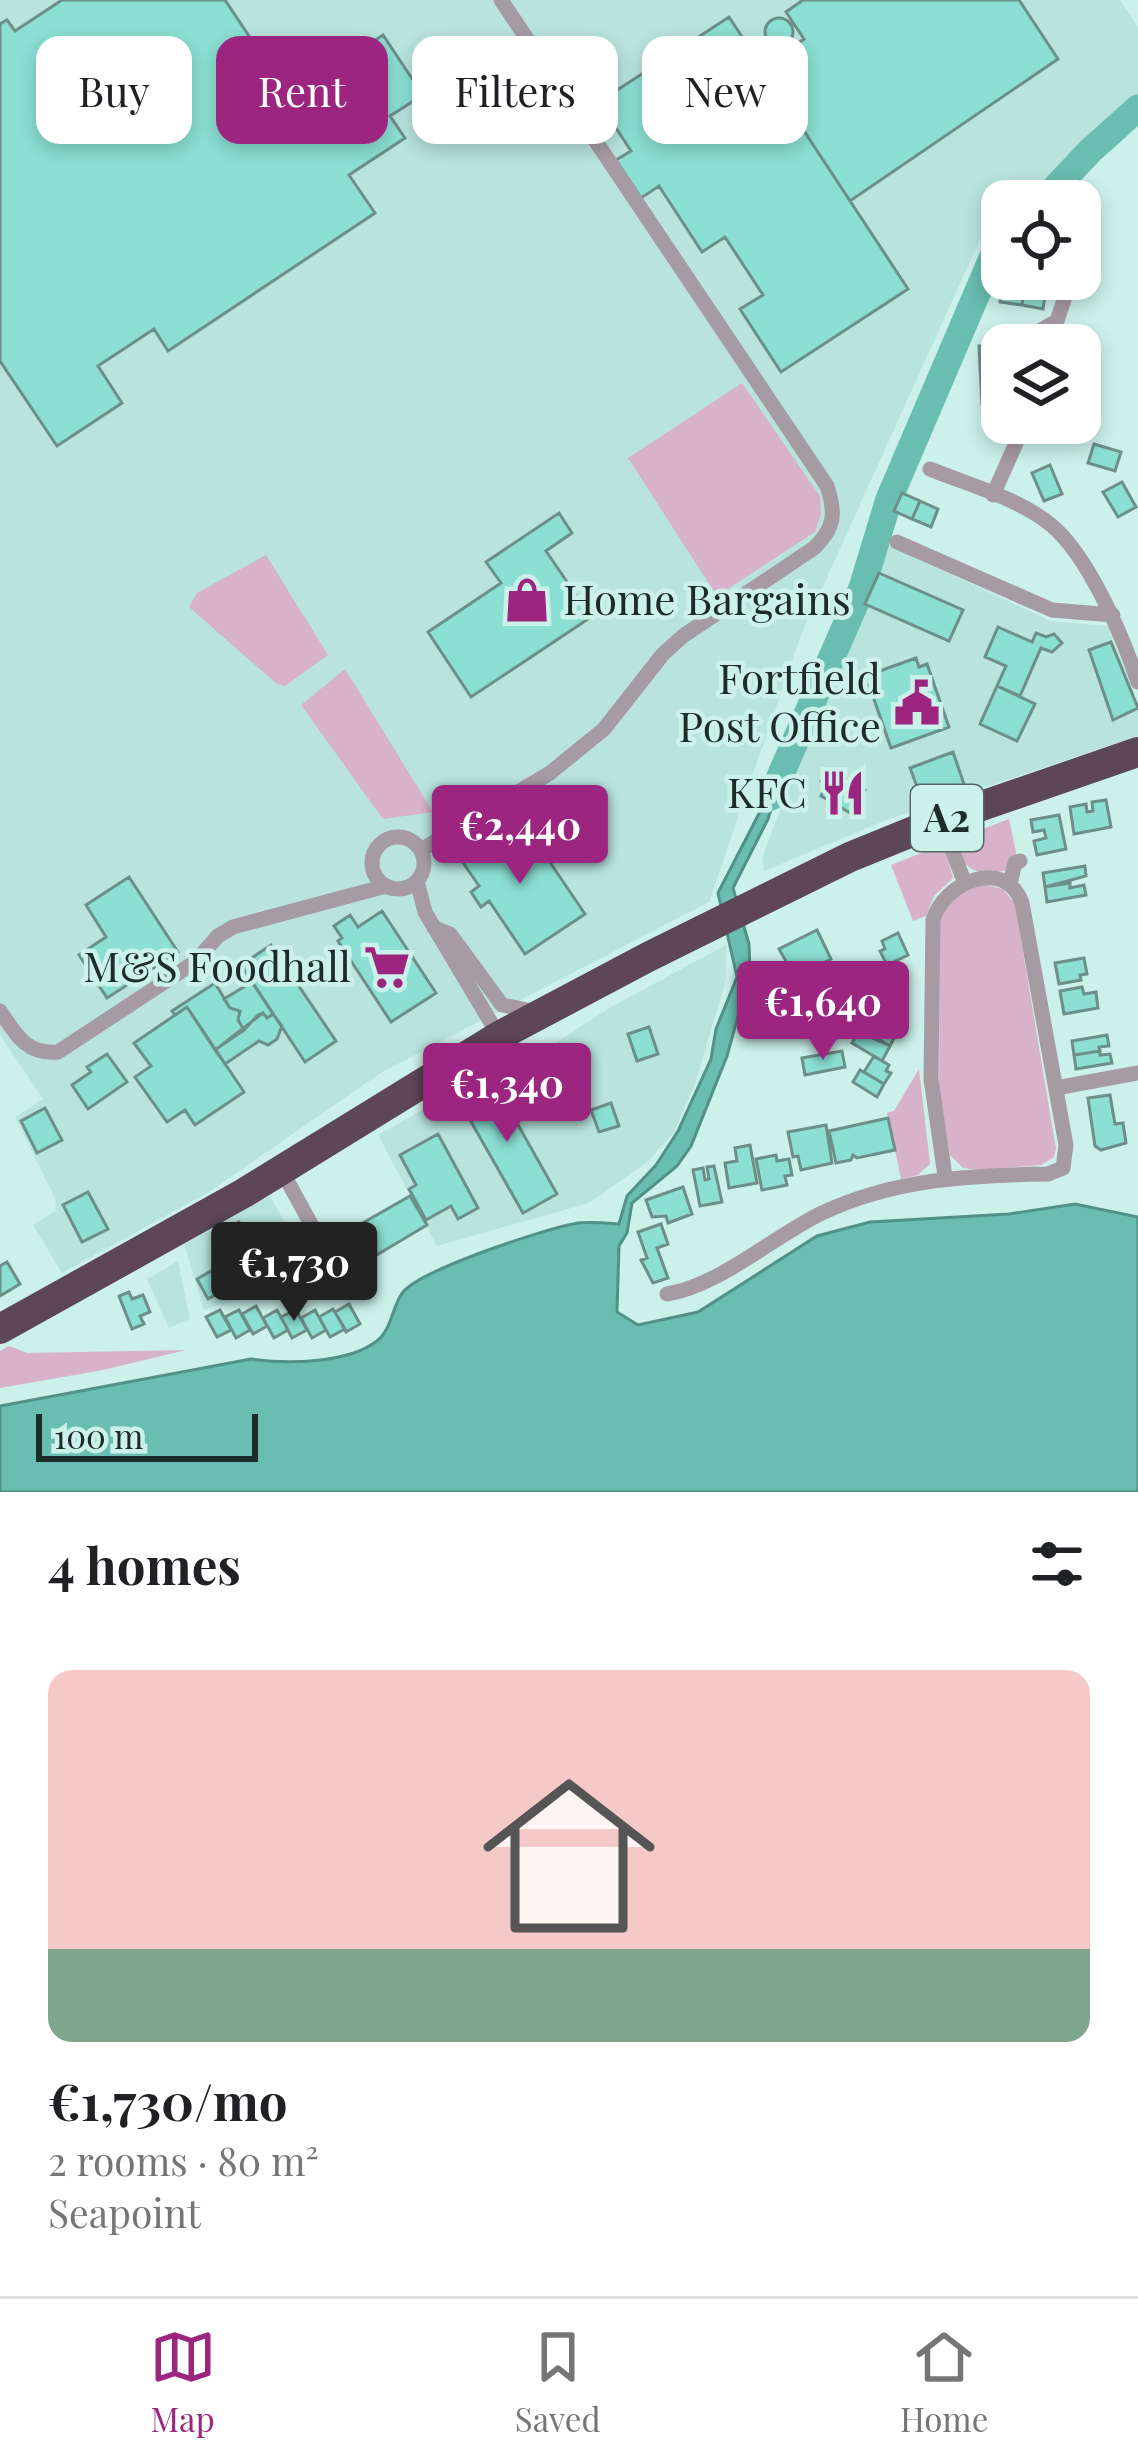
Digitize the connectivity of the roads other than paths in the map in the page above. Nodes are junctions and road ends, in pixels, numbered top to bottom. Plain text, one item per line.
1 (501, 0) edge
2 (1016, 444) edge
3 (930, 469) dead end
4 (993, 495) junction
5 (897, 542) dead end
6 (1113, 615) junction
7 (1138, 682) edge
8 (1138, 752) edge
9 (941, 820) junction
10 (421, 850) junction
11 (372, 857) junction
12 (1020, 861) dead end
13 (964, 881) junction
14 (1010, 884) junction
15 (402, 885) junction
16 (328, 899) junction
17 (429, 920) junction
18 (0, 1011) edge
19 (544, 1012) junction
20 (500, 1036) junction
21 (1138, 1073) edge
22 (1055, 1088) junction
23 (282, 1171) junction
24 (945, 1176) junction
25 (287, 1292) dead end
26 (667, 1294) dead end
27 (0, 1329) edge

1 - 10 street
2 - 4 street
3 - 4 street
4 - 6 street
5 - 6 street
6 - 7 street
8 - 9 highway, A2
9 - 13 street
9 - 19 highway, A2
10 - 11 street
10 - 15 street
11 - 15 street
11 - 16 street
12 - 14 street
13 - 14 street
13 - 24 street
14 - 22 street
15 - 16 street
15 - 17 street
16 - 18 street
17 - 19 street
17 - 20 street
19 - 20 highway, A2
20 - 23 highway, A2
21 - 22 street
22 - 24 street
23 - 25 street
23 - 27 highway, A2
24 - 26 street

